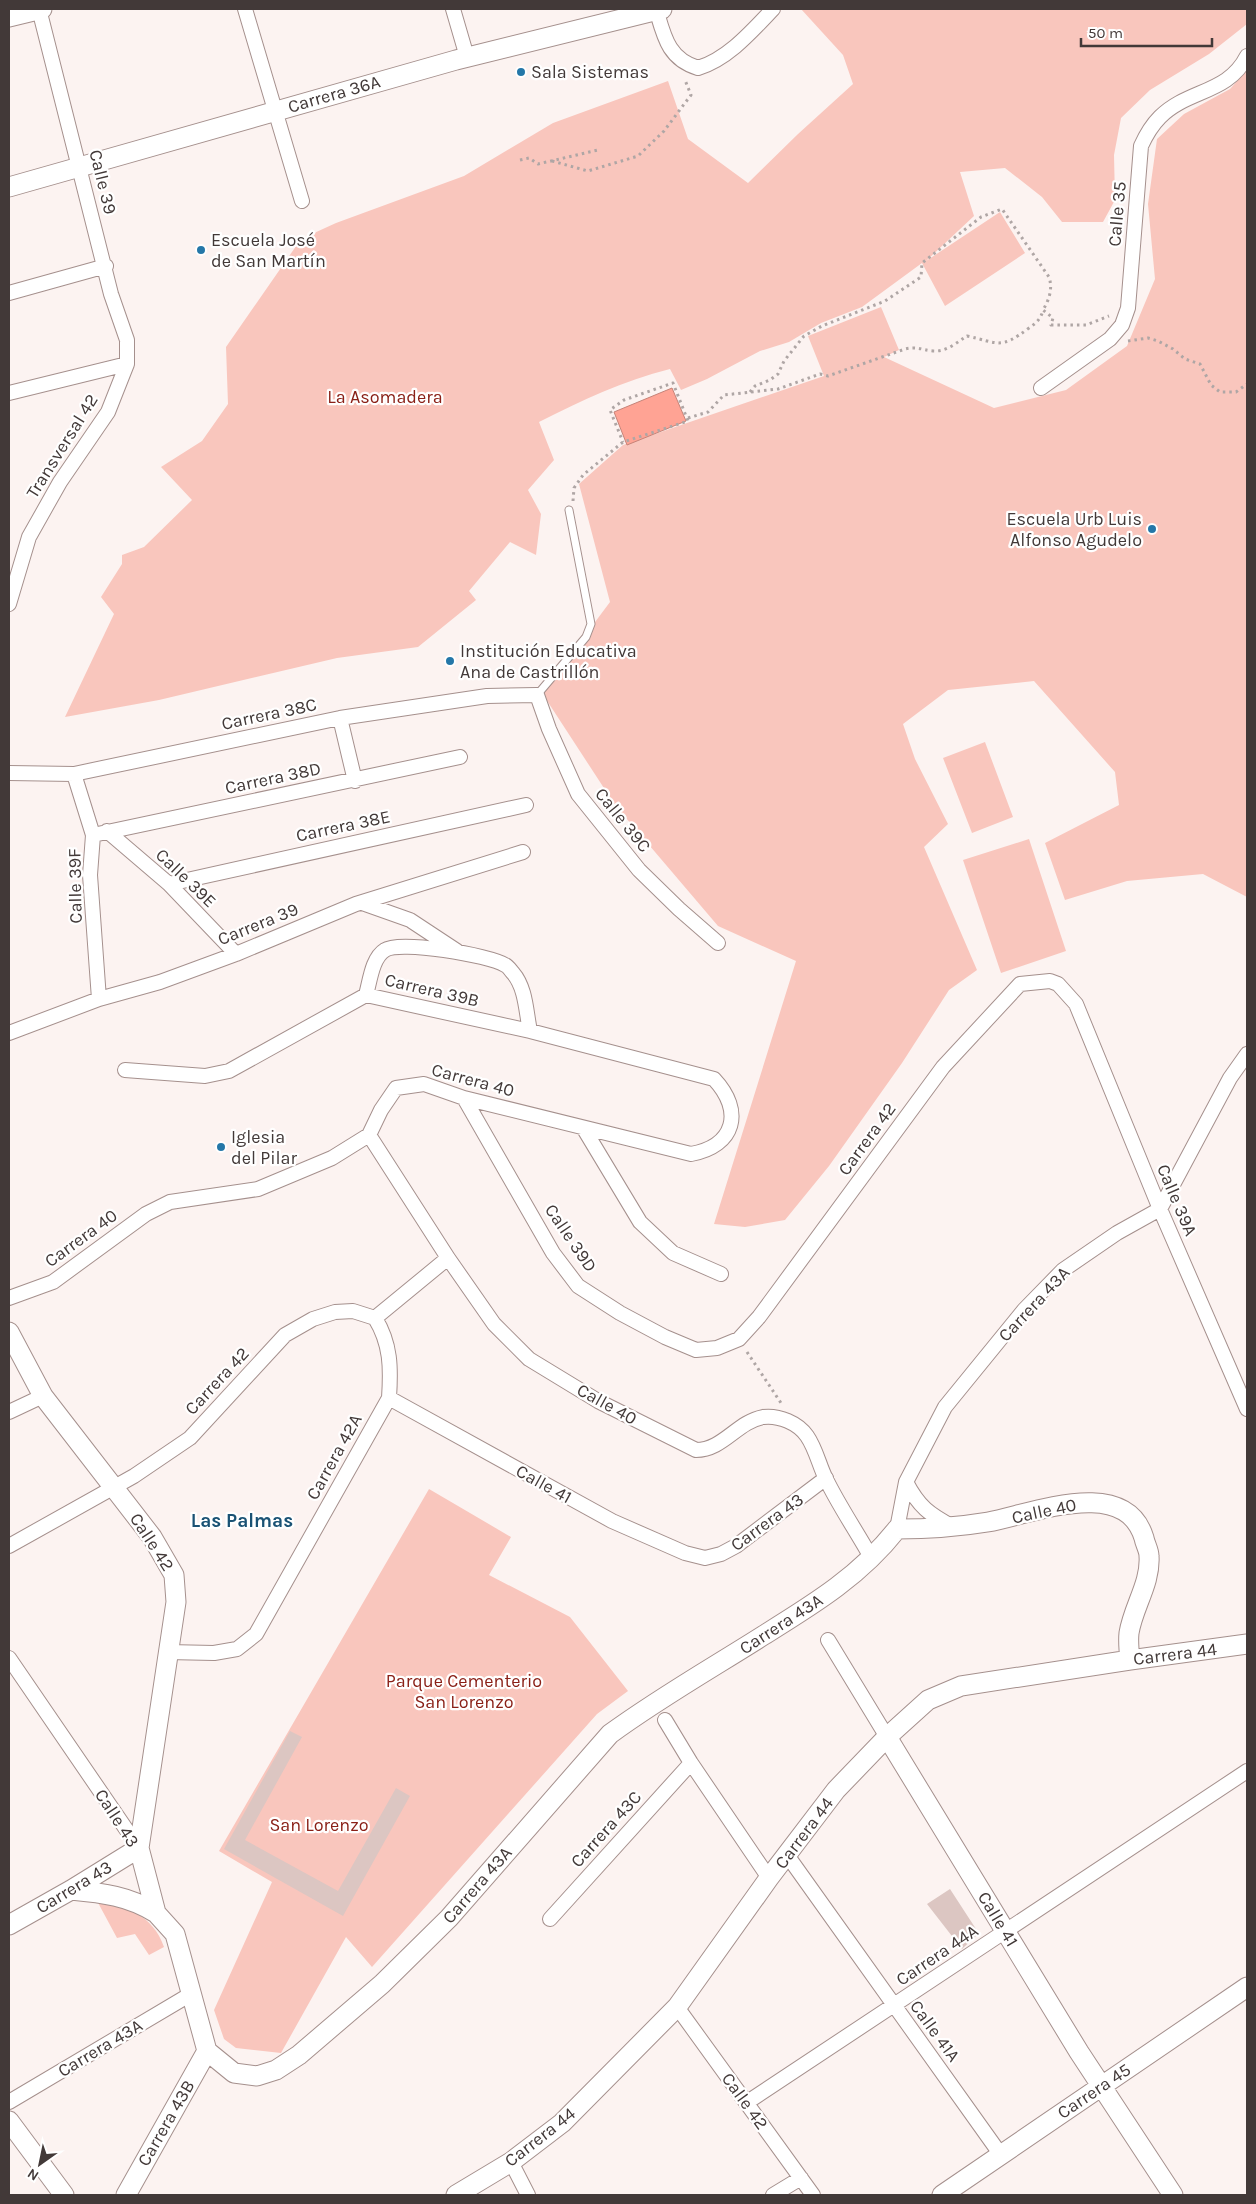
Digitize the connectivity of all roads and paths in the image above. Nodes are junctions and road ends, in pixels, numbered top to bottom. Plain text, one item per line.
1 (40, 9) edge
2 (246, 9) edge
3 (453, 9) edge
4 (658, 9) edge
5 (773, 9) edge
6 (9, 18) edge
7 (1247, 56) edge
8 (467, 57) junction
9 (691, 95) dead end
10 (276, 110) junction
11 (598, 150) dead end
12 (520, 160) dead end
13 (552, 160) junction
14 (81, 168) junction
15 (9, 187) edge
16 (302, 201) dead end
17 (106, 266) junction
18 (9, 293) edge
19 (1043, 310) junction
20 (1124, 328) junction
21 (127, 364) junction
22 (1247, 384) edge
23 (1041, 388) dead end
24 (750, 392) junction
25 (9, 393) edge
26 (688, 418) junction
27 (623, 442) junction
28 (571, 508) joint
29 (9, 604) edge
30 (538, 695) junction
31 (340, 718) junction
32 (460, 757) dead end
33 (9, 773) edge
34 (74, 774) junction
35 (355, 780) junction
36 (526, 805) dead end
37 (107, 831) junction
38 (92, 835) junction
39 (523, 852) dead end
40 (169, 884) junction
41 (362, 903) junction
42 (718, 943) dead end
43 (458, 951) junction
44 (236, 954) junction
45 (366, 995) junction
46 (99, 999) junction
47 (1076, 1004) joint
48 (530, 1031) junction
49 (9, 1032) edge
50 (1247, 1054) edge
51 (124, 1070) dead end
52 (464, 1098) junction
53 (584, 1129) junction
54 (369, 1135) junction
55 (691, 1154) joint
56 (1160, 1209) junction
57 (448, 1258) junction
58 (721, 1274) dead end
59 (9, 1298) edge
60 (375, 1318) junction
61 (9, 1332) edge
62 (739, 1339) junction
63 (696, 1350) joint
64 (43, 1396) junction
65 (389, 1398) junction
66 (1247, 1410) edge
67 (9, 1412) edge
68 (795, 1424) junction
69 (826, 1478) junction
70 (906, 1482) junction
71 (113, 1487) junction
72 (953, 1527) junction
73 (898, 1529) junction
74 (9, 1546) edge
75 (705, 1558) joint
76 (872, 1559) junction
77 (828, 1640) dead end
78 (1247, 1644) edge
79 (167, 1652) junction
80 (9, 1658) edge
81 (1130, 1660) junction
82 (665, 1720) dead end
83 (887, 1737) junction
84 (691, 1763) junction
85 (1247, 1771) edge
86 (139, 1848) junction
87 (786, 1855) junction
88 (769, 1878) junction
89 (72, 1890) junction
90 (156, 1914) junction
91 (550, 1919) dead end
92 (9, 1925) edge
93 (1006, 1931) junction
94 (1247, 1987) edge
95 (191, 1994) junction
96 (894, 2006) junction
97 (677, 2007) junction
98 (207, 2051) junction
99 (1102, 2086) junction
100 (9, 2102) edge
101 (746, 2103) junction
102 (9, 2122) edge
103 (1001, 2155) junction
104 (511, 2162) junction
105 (800, 2178) junction
106 (64, 2195) edge
107 (126, 2195) edge
108 (456, 2195) edge
109 (528, 2195) edge
110 (773, 2195) edge
111 (813, 2195) edge
112 (942, 2195) edge
113 (1173, 2195) edge

1 - 6 street
1 - 14 street, Calle 39
2 - 10 street
3 - 8 street
4 - 5 street
4 - 8 street, Carrera 36A
7 - 20 street, Calle 35
8 - 10 street, Carrera 36A
9 - 13 path
10 - 14 street, Carrera 36A
10 - 16 street
11 - 13 path
12 - 13 path
14 - 15 street, Carrera 36A
14 - 17 street, Calle 39
17 - 18 street
17 - 21 street, Calle 39
19 - 20 path
19 - 24 path
19 - 24 path
20 - 22 path
20 - 23 street, Calle 35
21 - 25 street
21 - 29 street, Transversal 42
24 - 26 path
26 - 27 path
26 - 27 path
27 - 28 path
28 - 30 lane
30 - 31 street, Carrera 38C
30 - 42 street, Calle 39C
31 - 34 street, Carrera 38C
31 - 35 street
32 - 35 street, Carrera 38D
33 - 34 street, Carrera 38C
34 - 38 street, Calle 39F
35 - 37 street, Carrera 38D
36 - 40 street, Carrera 38E
37 - 38 street, Carrera 38D
37 - 40 street, Calle 39E
38 - 46 street, Calle 39F
39 - 41 street, Carrera 39
40 - 44 street, Calle 39E
41 - 43 street
41 - 44 street, Carrera 39
43 - 45 street
43 - 48 street
44 - 46 street, Carrera 39
45 - 48 street, Carrera 39B
45 - 51 street, Carrera 39B
46 - 49 street, Carrera 39
47 - 56 street, Calle 39A
47 - 62 street, Carrera 42
48 - 55 street, Carrera 39B
50 - 56 street
52 - 53 street, Carrera 40
52 - 54 street, Carrera 40
52 - 63 street, Calle 39D
53 - 55 street, Carrera 40
53 - 58 street
54 - 57 street, Calle 40
54 - 59 street, Carrera 40
56 - 66 street, Calle 39A
56 - 70 street, Carrera 43A
57 - 60 street
57 - 68 street, Calle 40
60 - 65 street, Carrera 42A
60 - 71 street, Carrera 42
61 - 64 street, Calle 42
62 - 63 street, Carrera 42
62 - 68 path
64 - 67 street
64 - 71 street, Calle 42
65 - 75 street, Calle 41
65 - 79 street, Carrera 42A
68 - 69 street
69 - 75 street, Carrera 43
69 - 76 street
70 - 72 street
70 - 73 street, Carrera 43A
71 - 74 street, Carrera 42
71 - 79 street, Calle 42
72 - 73 street, Calle 40
72 - 81 street, Calle 40
73 - 76 street, Carrera 43A
76 - 98 street, Carrera 43A
77 - 83 street, Calle 41
78 - 81 street, Carrera 44
79 - 86 street, Calle 42
80 - 86 street, Calle 43
81 - 83 street, Carrera 44
82 - 84 street
83 - 87 street, Carrera 44
83 - 93 street, Calle 41
84 - 88 street
84 - 91 street, Carrera 43C
85 - 93 street, Carrera 44A
86 - 89 street, Carrera 43
86 - 90 street, Calle 43
87 - 88 street, Carrera 44
87 - 96 street, Calle 41A
88 - 97 street, Carrera 44
89 - 90 street
89 - 92 street, Carrera 43
90 - 95 street, Calle 43
93 - 96 street, Carrera 44A
93 - 99 street, Calle 41
94 - 99 street, Carrera 45
95 - 98 street, Calle 43
95 - 100 street, Carrera 43A
96 - 101 street, Carrera 44A
96 - 103 street, Calle 41A
97 - 101 street, Calle 42
97 - 104 street, Carrera 44
98 - 107 street, Carrera 43B
99 - 103 street, Carrera 45
99 - 113 street, Calle 41
101 - 105 street, Calle 42
102 - 106 street
103 - 112 street, Carrera 45
104 - 108 street, Carrera 44
104 - 109 street
105 - 110 street
105 - 111 street, Calle 42

